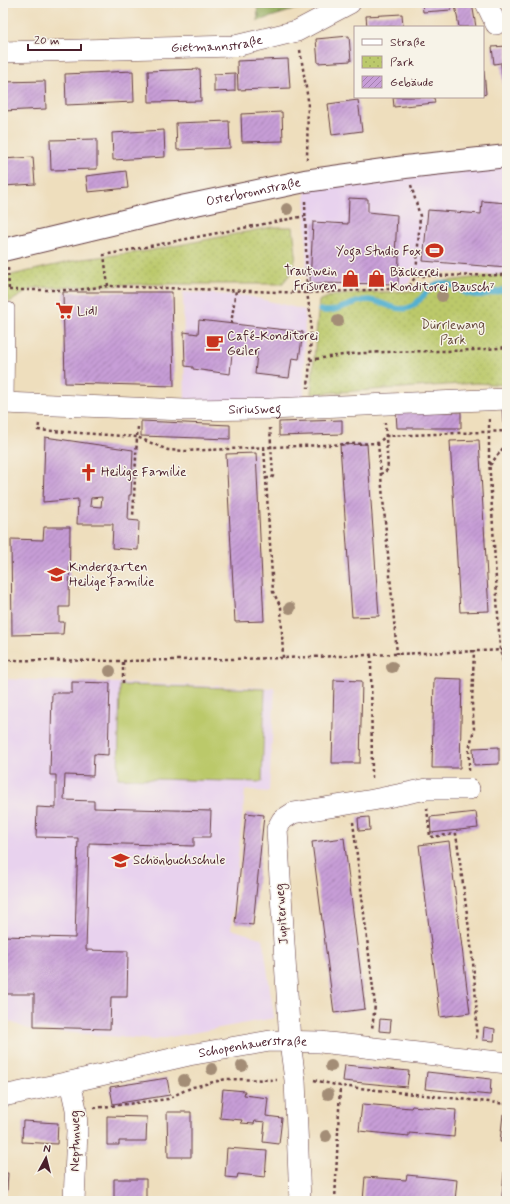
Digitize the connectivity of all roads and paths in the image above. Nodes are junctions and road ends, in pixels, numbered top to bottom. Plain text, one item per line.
1 (350, 3) edge
2 (486, 3) edge
3 (496, 24) dead end
4 (297, 31) junction
5 (3, 52) edge
6 (507, 156) edge
7 (405, 166) junction
8 (305, 181) junction
9 (305, 216) junction
10 (4, 250) edge
11 (507, 275) edge
12 (416, 276) junction
13 (108, 286) junction
14 (3, 290) edge
15 (9, 290) junction
16 (236, 290) junction
17 (307, 293) junction
18 (9, 308) joint
19 (232, 324) dead end
20 (507, 347) edge
21 (310, 360) junction
22 (507, 399) edge
23 (5, 404) edge
24 (40, 405) junction
25 (139, 408) junction
26 (307, 408) junction
27 (489, 418) dead end
28 (386, 425) dead end
29 (507, 431) edge
30 (270, 432) dead end
31 (489, 432) junction
32 (386, 436) junction
33 (137, 437) junction
34 (378, 443) junction
35 (507, 443) edge
36 (272, 446) junction
37 (264, 447) junction
38 (490, 465) junction
39 (380, 474) junction
40 (266, 478) junction
41 (133, 517) dead end
42 (474, 650) junction
43 (500, 650) junction
44 (507, 650) edge
45 (397, 654) junction
46 (371, 655) junction
47 (283, 658) junction
48 (3, 660) edge
49 (123, 661) junction
50 (507, 677) edge
51 (123, 683) dead end
52 (427, 789) junction
53 (469, 789) joint
54 (373, 800) junction
55 (351, 804) junction
56 (290, 1042) junction
57 (369, 1047) junction
58 (475, 1060) junction
59 (507, 1063) edge
60 (70, 1082) junction
61 (340, 1086) dead end
62 (3, 1096) edge
63 (74, 1201) edge
64 (300, 1201) edge
65 (335, 1201) edge

1 - 4 street, Gietmannstraße
2 - 3 street
4 - 5 street, Gietmannstraße
4 - 8 path
6 - 7 street, Osterbronnstraße
7 - 8 street, Osterbronnstraße
7 - 12 path
8 - 9 path
8 - 10 street, Osterbronnstraße
9 - 13 path
9 - 17 path
10 - 15 path
11 - 12 path
12 - 17 path
13 - 15 path
13 - 16 path
14 - 15 path
15 - 18 path
16 - 17 path
16 - 19 path
17 - 21 path
18 - 23 lane
20 - 21 path
21 - 26 path
22 - 26 street, Siriusweg
23 - 24 street, Siriusweg
24 - 25 street, Siriusweg
24 - 33 path
25 - 26 street, Siriusweg
25 - 33 path
27 - 31 path
28 - 32 path
29 - 31 path
30 - 36 path
31 - 32 path
31 - 38 path
32 - 34 path
32 - 39 path
33 - 37 path
33 - 41 path
34 - 36 path
34 - 39 path
35 - 38 path
36 - 37 path
36 - 40 path
37 - 40 path
38 - 43 path
39 - 45 path
40 - 47 path
42 - 43 path
42 - 45 path
42 - 53 path
43 - 44 path
43 - 50 path
45 - 46 path
46 - 47 path
46 - 54 path
47 - 49 path
48 - 49 path
49 - 51 path
52 - 53 street, Jupiterweg
52 - 54 street, Jupiterweg
52 - 58 path
54 - 55 street, Jupiterweg
55 - 56 street, Jupiterweg
55 - 57 path
56 - 57 street, Schopenhauerstraße
56 - 60 street, Schopenhauerstraße
56 - 64 street, Jupiterweg
57 - 58 street, Schopenhauerstraße
58 - 59 street, Schopenhauerstraße
60 - 62 street, Schopenhauerstraße
60 - 63 street, Neptunweg
61 - 65 path

